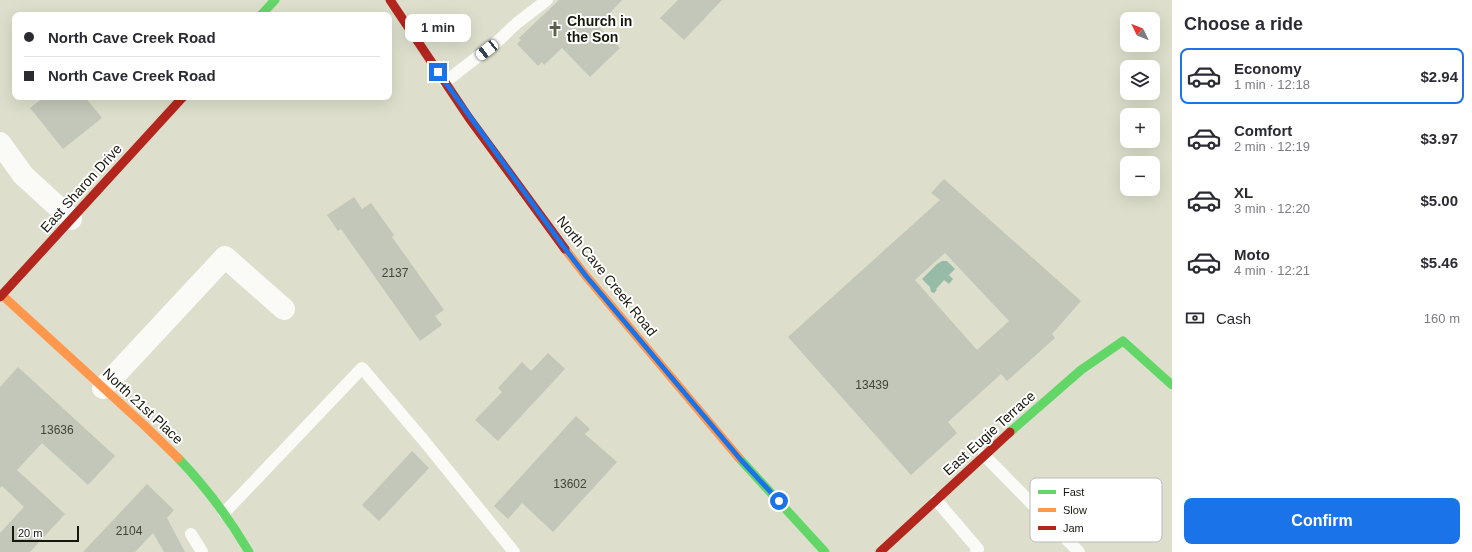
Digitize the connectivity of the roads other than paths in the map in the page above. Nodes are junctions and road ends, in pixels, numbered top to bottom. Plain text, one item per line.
1 (275, 0) edge
2 (390, 0) edge
3 (547, 0) edge
4 (264, 12) edge
5 (445, 82) junction
6 (180, 100) edge
7 (0, 143) edge
8 (71, 219) junction
9 (1, 296) edge
10 (284, 309) dead end
11 (1172, 385) edge
12 (103, 388) junction
13 (984, 455) junction
14 (936, 500) junction
15 (1030, 502) edge
16 (224, 513) junction
17 (191, 534) dead end
18 (1069, 542) edge
19 (202, 552) edge
20 (249, 552) edge
21 (514, 552) edge
22 (824, 552) edge
23 (880, 552) edge
24 (976, 552) edge
25 (1079, 552) edge

1 - 4 street
2 - 5 street, North Cave Creek Road
3 - 5 lane
5 - 22 street, North Cave Creek Road
6 - 8 street, East Sharon Drive
7 - 8 street
8 - 9 street, East Sharon Drive
9 - 12 street, North 21st Place
10 - 12 street
11 - 13 street, East Eugie Terrace
12 - 16 street, North 21st Place
13 - 14 street, East Eugie Terrace
13 - 15 lane
14 - 23 street, East Eugie Terrace
14 - 24 lane
16 - 20 street, North 21st Place
16 - 21 lane
17 - 19 lane
18 - 25 lane

